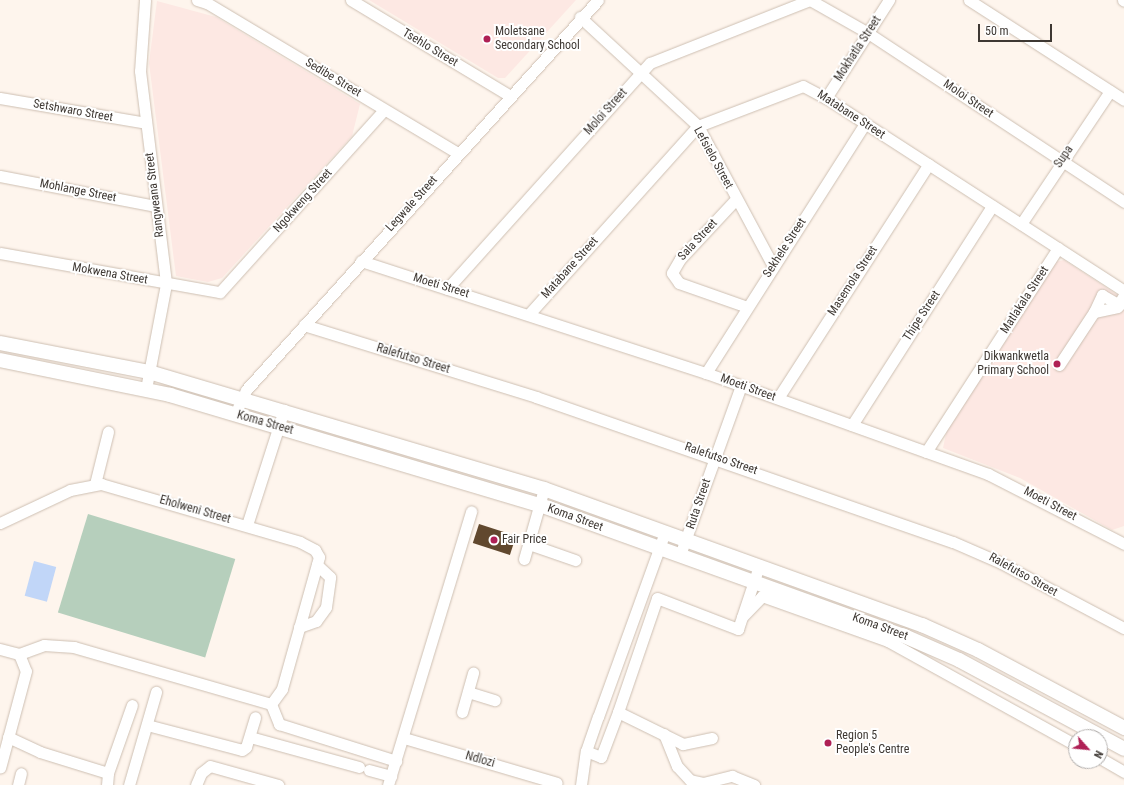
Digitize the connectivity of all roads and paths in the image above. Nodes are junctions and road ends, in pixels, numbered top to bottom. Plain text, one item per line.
1 (145, 0) edge
2 (351, 0) edge
3 (598, 0) edge
4 (810, 0) edge
5 (889, 0) edge
6 (969, 0) edge
7 (204, 1) edge
8 (580, 17) junction
9 (868, 33) junction
10 (641, 73) junction
11 (1110, 91) junction
12 (510, 96) junction
13 (0, 98) edge
14 (826, 98) junction
15 (1124, 99) edge
16 (384, 110) junction
17 (146, 123) junction
18 (865, 123) junction
19 (698, 126) junction
20 (458, 153) junction
21 (1061, 161) junction
22 (929, 164) junction
23 (0, 176) edge
24 (736, 199) junction
25 (1124, 202) edge
26 (156, 206) junction
27 (992, 206) junction
28 (1021, 224) junction
29 (1058, 248) junction
30 (0, 254) edge
31 (361, 261) junction
32 (774, 266) junction
33 (166, 284) junction
34 (447, 289) junction
35 (1124, 291) edge
36 (220, 292) joint
37 (1124, 294) edge
38 (747, 307) junction
39 (530, 313) junction
40 (304, 325) junction
41 (0, 343) edge
42 (0, 360) edge
43 (1060, 365) dead end
44 (149, 372) junction
45 (706, 373) junction
46 (742, 386) junction
47 (146, 389) junction
48 (240, 398) junction
49 (778, 398) junction
50 (284, 410) junction
51 (236, 414) junction
52 (852, 425) junction
53 (278, 426) junction
54 (108, 432) dead end
55 (926, 452) junction
56 (716, 457) junction
57 (95, 484) junction
58 (544, 489) junction
59 (540, 505) junction
60 (471, 511) dead end
61 (0, 523) edge
62 (246, 524) junction
63 (665, 532) junction
64 (686, 540) junction
65 (529, 544) junction
66 (1124, 544) edge
67 (659, 548) junction
68 (680, 555) junction
69 (524, 559) dead end
70 (574, 560) dead end
71 (317, 565) junction
72 (759, 566) junction
73 (755, 582) junction
74 (742, 617) junction
75 (299, 627) junction
76 (1124, 628) edge
77 (0, 649) edge
78 (19, 654) junction
79 (472, 673) dead end
80 (156, 692) dead end
81 (468, 692) junction
82 (495, 700) dead end
83 (271, 704) junction
84 (132, 705) dead end
85 (462, 712) dead end
86 (618, 712) junction
87 (255, 717) dead end
88 (146, 725) junction
89 (1124, 727) edge
90 (664, 734) junction
91 (250, 737) junction
92 (8, 738) junction
93 (404, 738) junction
94 (712, 738) dead end
95 (1068, 741) edge
96 (1124, 749) edge
97 (586, 751) junction
98 (396, 761) junction
99 (1108, 763) edge
100 (0, 768) edge
101 (1124, 772) edge
102 (21, 773) dead end
103 (108, 774) junction
104 (390, 781) edge
105 (557, 783) dead end
106 (18, 785) edge
107 (107, 785) edge
108 (129, 785) edge
109 (196, 785) edge
110 (278, 785) edge
111 (582, 785) edge
112 (754, 785) edge

1 - 17 street, Rangweana Street
2 - 12 street, Tsehlo Street
3 - 8 street, Legwale Street
4 - 9 street, Moloi Street
4 - 10 street, Moloi Street
5 - 9 street, Mokhatla Street
6 - 11 street
7 - 16 street, Sedibe Street
8 - 10 street, Lefsielo Street
8 - 12 street, Legwale Street
9 - 14 street, Mokhatla Street
9 - 21 street, Moloi Street
10 - 19 street, Lefsielo Street
10 - 34 street, Moloi Street
11 - 15 street
11 - 21 street, Supa
12 - 20 street, Legwale Street
13 - 17 street, Setshwaro Street
14 - 18 street, Matabane Street
14 - 19 street, Matabane Street
16 - 20 street, Sedibe Street
16 - 36 street, Ngokweng Street
17 - 26 street, Rangweana Street
18 - 22 street, Matabane Street
18 - 32 street, Sekhele Street
19 - 24 street, Lefsielo Street
19 - 39 street, Matabane Street
20 - 31 street, Legwale Street
21 - 25 street, Moloi Street
21 - 28 street, Supa
22 - 27 street, Matabane Street
22 - 49 street, Masemola Street
23 - 26 street, Mohlange Street
24 - 32 street, Lefsielo Street
24 - 38 street, Sala Street
26 - 33 street, Rangweana Street
27 - 28 street, Matabane Street
27 - 52 street, Thipe Street
28 - 29 street, Matabane Street
29 - 35 street, Matabane Street
29 - 55 street, Matlakala Street
30 - 33 street, Mokwena Street
31 - 34 street, Moeti Street
31 - 40 street, Legwale Street
32 - 38 street, Sekhele Street
33 - 36 street, Mokwena Street
33 - 44 street, Rangweana Street
34 - 39 street, Moeti Street
37 - 43 street
38 - 45 street, Sekhele Street
39 - 45 street, Moeti Street
40 - 48 street, Legwale Street
40 - 56 street, Ralefutso Street
41 - 44 main road, Koma Street
42 - 47 main road, Koma Street
44 - 47 street, Rangweana Street
44 - 48 main road, Koma Street
45 - 46 street, Moeti Street
46 - 49 street, Moeti Street
46 - 56 street, Ruta Street
47 - 51 main road, Koma Street
48 - 50 main road, Koma Street
48 - 51 street, Legwale Street
49 - 52 street, Moeti Street
50 - 53 street
50 - 58 main road, Koma Street
51 - 53 main road, Koma Street
52 - 55 street, Moeti Street
53 - 59 main road, Koma Street
53 - 62 street
54 - 57 street
55 - 66 street, Moeti Street
56 - 64 street, Ruta Street
56 - 76 street, Ralefutso Street
57 - 61 street, Eholweni Street
57 - 62 street, Eholweni Street
58 - 59 street
58 - 63 main road, Koma Street
59 - 65 street
59 - 67 main road, Koma Street
60 - 93 street
62 - 71 street, Eholweni Street
63 - 64 main road, Koma Street
63 - 67 street
64 - 68 street, Ruta Street
64 - 72 main road, Koma Street
65 - 69 street
65 - 70 street
67 - 68 main road, Koma Street
67 - 97 street
68 - 73 main road, Koma Street
71 - 75 street
71 - 75 street
72 - 73 street
72 - 89 main road, Koma Street
73 - 74 street
73 - 96 main road, Koma Street
74 - 86 street
74 - 95 street
75 - 83 street
77 - 78 street
78 - 83 street
78 - 92 street
79 - 81 street
80 - 88 street
81 - 82 street
81 - 85 street
83 - 98 street
84 - 103 street
86 - 90 street
86 - 97 street
87 - 91 street
88 - 91 street
88 - 108 street
90 - 94 street
90 - 112 street
91 - 104 street
92 - 100 street
92 - 103 street
93 - 98 street
93 - 105 street, Ndlozi
97 - 111 street
98 - 104 street
99 - 101 street
102 - 106 street
103 - 107 street
109 - 110 street

